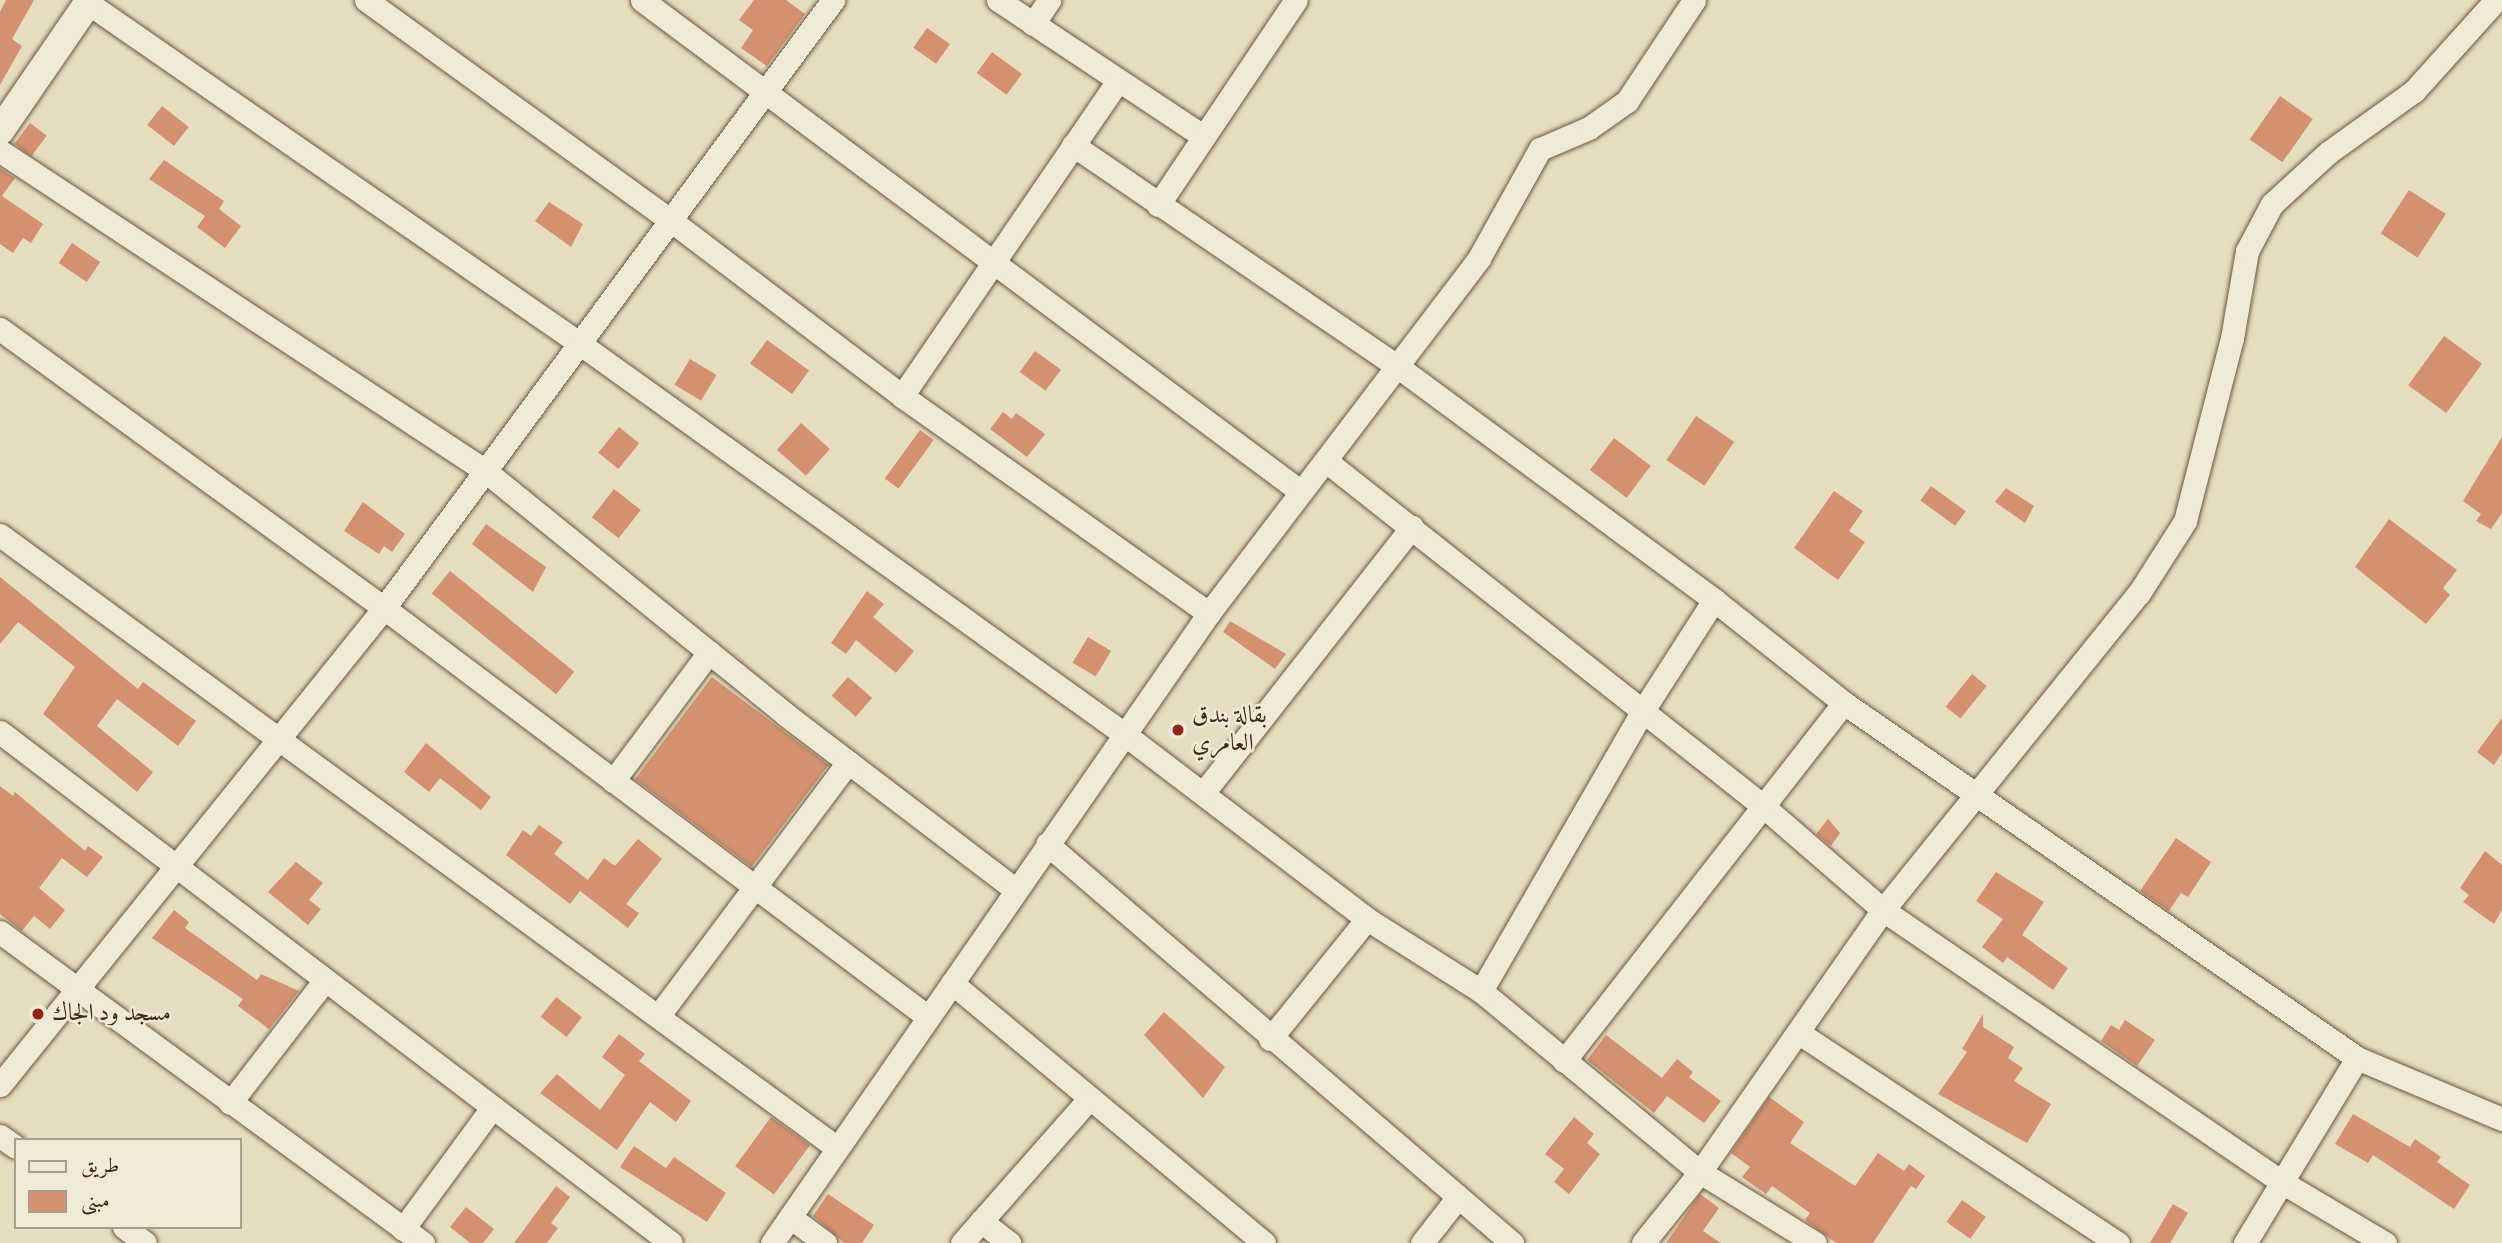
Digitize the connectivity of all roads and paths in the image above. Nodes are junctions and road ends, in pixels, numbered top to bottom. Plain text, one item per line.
1 (366, 0) edge
2 (642, 0) edge
3 (833, 0) edge
4 (998, 0) edge
5 (1049, 0) edge
6 (1296, 0) edge
7 (1694, 0) edge
8 (2496, 0) edge
9 (89, 1) edge
10 (1033, 24) junction
11 (1117, 82) junction
12 (766, 95) junction
13 (0, 131) edge
14 (1204, 136) junction
15 (1073, 145) junction
16 (0, 151) edge
17 (1158, 205) junction
18 (673, 222) junction
19 (992, 261) junction
20 (0, 329) edge
21 (579, 343) junction
22 (1397, 366) junction
23 (902, 396) junction
24 (1326, 461) junction
25 (484, 470) junction
26 (1301, 492) junction
27 (1412, 527) junction
28 (0, 535) edge
29 (1714, 600) junction
30 (384, 608) junction
31 (1209, 613) junction
32 (709, 652) junction
33 (1844, 703) junction
34 (1642, 712) junction
35 (0, 732) edge
36 (1123, 733) junction
37 (283, 738) junction
38 (848, 762) junction
39 (613, 781) junction
40 (1976, 790) junction
41 (1204, 792) junction
42 (1763, 806) junction
43 (1047, 844) junction
44 (179, 866) junction
45 (755, 887) junction
46 (1016, 890) junction
47 (1883, 910) junction
48 (1367, 919) junction
49 (0, 932) edge
50 (325, 980) junction
51 (952, 983) junction
52 (76, 989) junction
53 (1482, 990) junction
54 (659, 1015) junction
55 (928, 1017) junction
56 (1799, 1033) junction
57 (1270, 1039) junction
58 (2357, 1058) junction
59 (1564, 1061) junction
60 (0, 1085) edge
61 (1090, 1098) junction
62 (230, 1102) junction
63 (492, 1108) junction
64 (2502, 1119) edge
65 (836, 1147) junction
66 (1700, 1172) junction
67 (2280, 1181) junction
68 (1458, 1196) junction
69 (790, 1217) junction
70 (981, 1221) junction
71 (127, 1229) edge
72 (404, 1229) junction
73 (644, 1235) edge
74 (145, 1243) edge
75 (423, 1243) edge
76 (671, 1243) edge
77 (772, 1243) edge
78 (825, 1243) edge
79 (962, 1243) edge
80 (1009, 1243) edge
81 (1264, 1243) edge
82 (1422, 1243) edge
83 (1512, 1243) edge
84 (1643, 1243) edge
85 (1815, 1243) edge
86 (2118, 1243) edge
87 (2245, 1243) edge
88 (2385, 1243) edge

1 - 18 street
2 - 12 street
3 - 12 street
4 - 10 street
5 - 10 street
6 - 14 street
7 - 22 street
8 - 40 street
9 - 13 street
9 - 21 street
10 - 11 street
11 - 14 street
11 - 15 street
12 - 18 street
12 - 19 street
14 - 17 street
15 - 17 street
15 - 19 street
16 - 25 street
17 - 22 street
18 - 21 street
18 - 23 street
19 - 23 street
19 - 26 street
20 - 30 street
21 - 25 street
21 - 36 street
22 - 24 street
22 - 29 street
23 - 31 street
24 - 26 street
24 - 27 street
25 - 30 street
25 - 32 street
26 - 31 street
27 - 34 street
27 - 41 street
28 - 37 street
29 - 33 street
29 - 34 street
30 - 37 street
30 - 39 street
31 - 36 street
32 - 38 street
32 - 39 street
33 - 40 street
33 - 42 street
34 - 42 street
34 - 53 street
35 - 44 street
36 - 41 street
36 - 43 street
37 - 44 street
37 - 54 street
38 - 45 street
38 - 46 street
39 - 45 street
40 - 47 street
40 - 58 street
41 - 48 street
42 - 47 street
42 - 59 street
43 - 46 street
43 - 57 street
44 - 50 street
44 - 52 street
45 - 54 street
45 - 55 street
46 - 51 street
47 - 56 street
47 - 67 street
48 - 53 street
48 - 57 street
49 - 52 street
50 - 62 street
50 - 63 street
51 - 55 street
51 - 61 street
52 - 60 street
52 - 62 street
53 - 59 street
54 - 65 street
55 - 65 street
56 - 66 street
56 - 86 street
57 - 68 street
58 - 64 street
58 - 67 street
59 - 66 street
61 - 70 street
61 - 81 street
62 - 72 street
63 - 72 street
63 - 73 street
65 - 69 street
66 - 84 street
66 - 85 street
67 - 87 street
67 - 88 street
68 - 82 street
68 - 83 street
69 - 77 street
69 - 78 street
70 - 79 street
70 - 80 street
71 - 74 street
72 - 75 street
73 - 76 street

